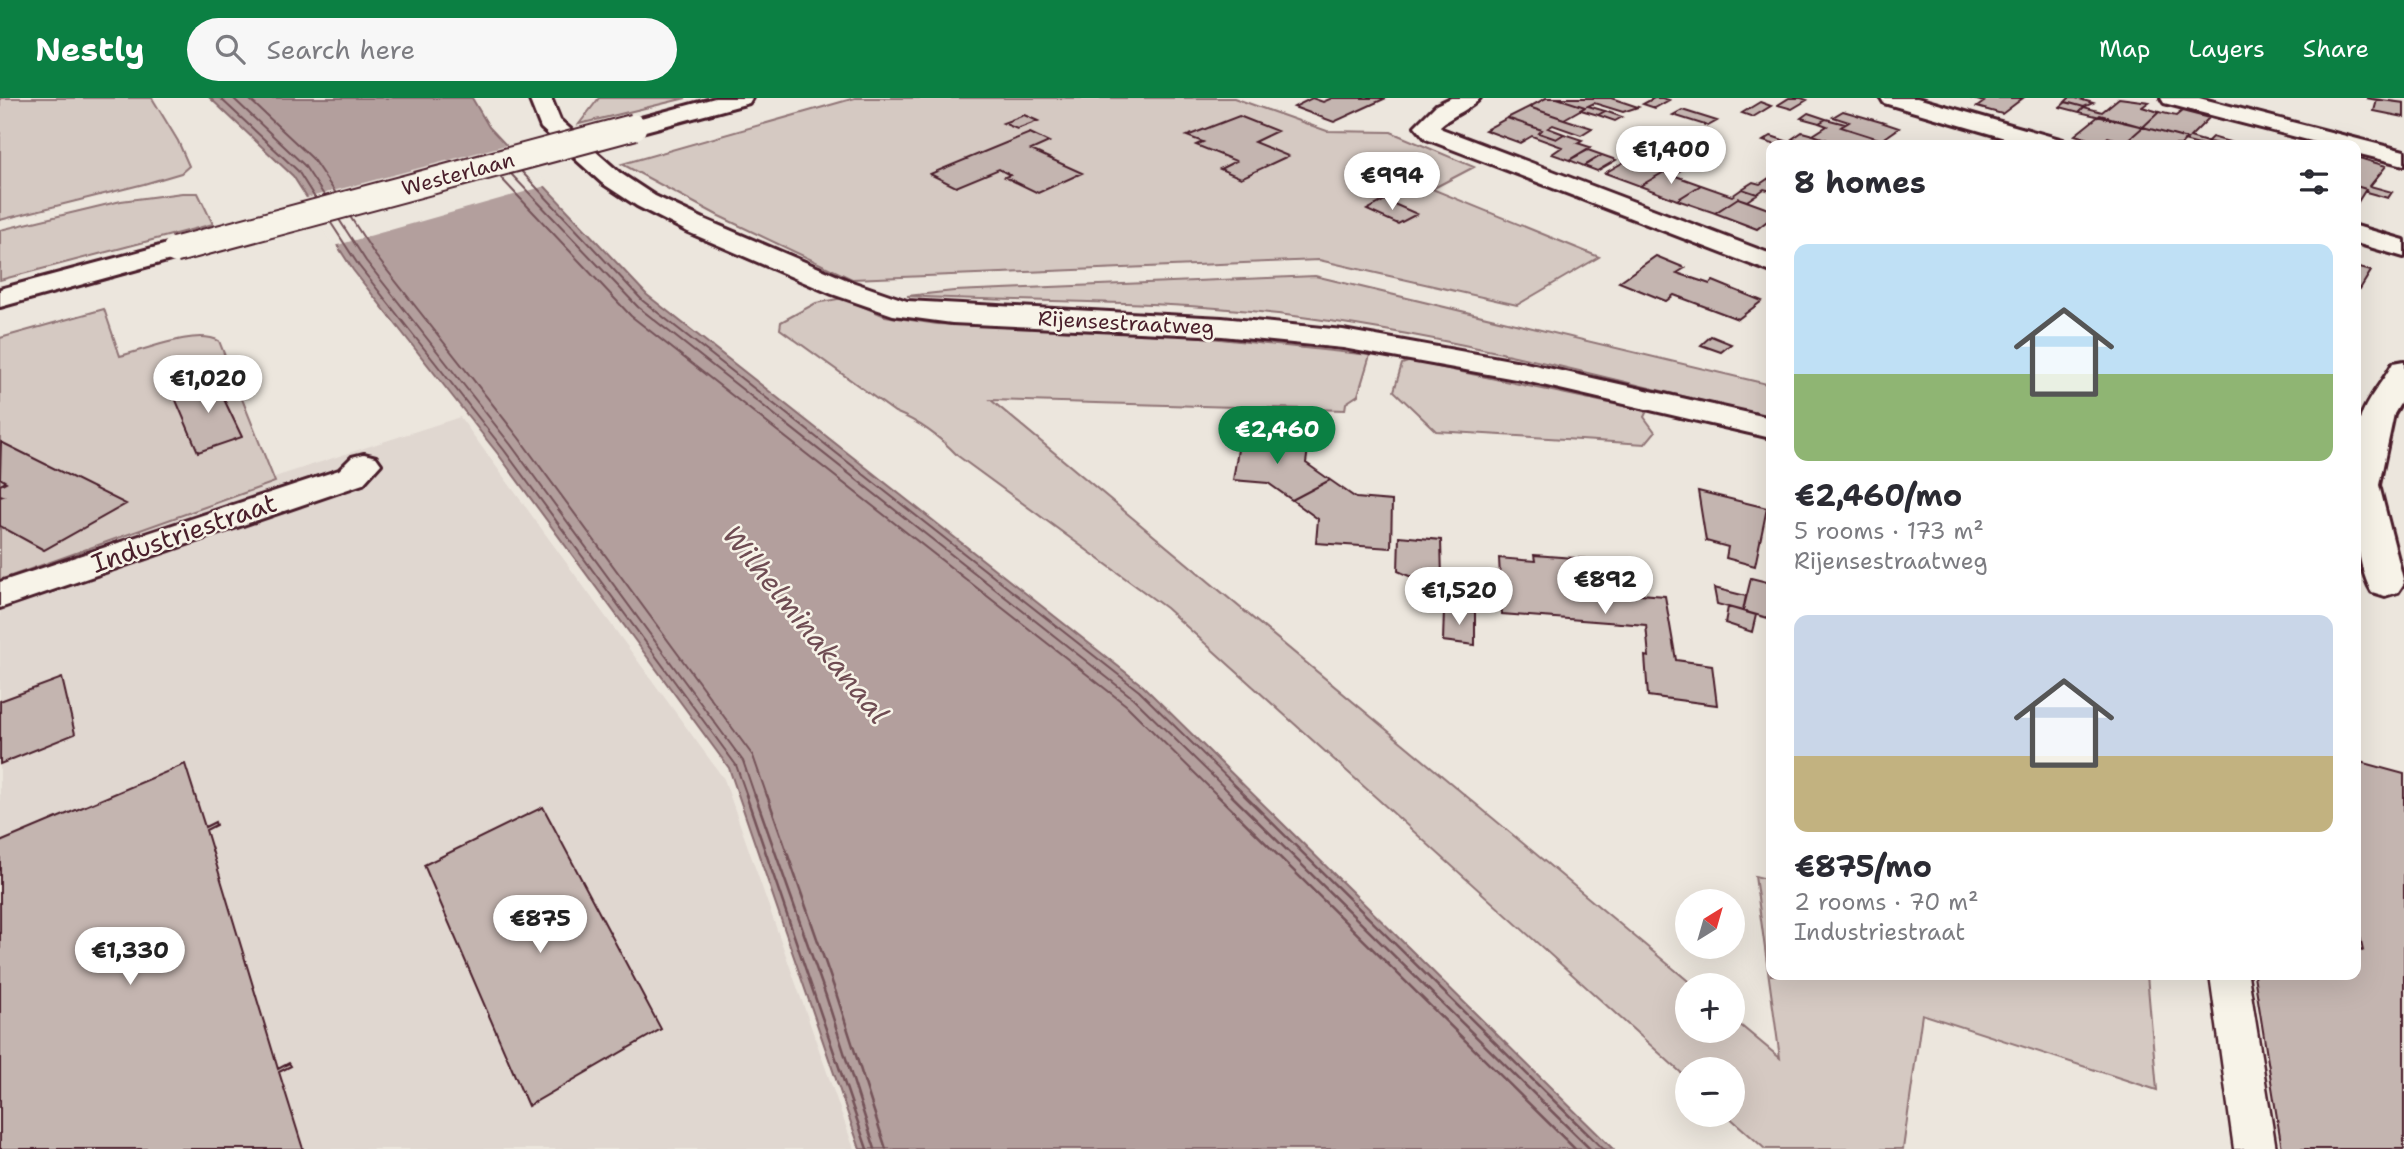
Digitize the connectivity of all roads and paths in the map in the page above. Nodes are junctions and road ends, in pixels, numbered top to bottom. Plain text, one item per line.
1 (540, 98) edge
2 (741, 98) edge
3 (1469, 98) edge
4 (1892, 98) edge
5 (2172, 98) edge
6 (1984, 124) junction
7 (1963, 140) edge
8 (2037, 140) edge
9 (2336, 140) edge
10 (2361, 147) edge
11 (2404, 158) edge
12 (2361, 236) edge
13 (2404, 249) edge
14 (1766, 262) edge
15 (0, 298) edge
16 (2404, 370) edge
17 (1766, 427) edge
18 (365, 464) dead end
19 (2361, 476) edge
20 (2361, 492) edge
21 (2382, 582) edge
22 (0, 595) edge
23 (2230, 980) edge
24 (2255, 1149) edge

1 - 17 street, Rijensestraatweg
2 - 15 street, Westerlaan, bridge
3 - 14 street
4 - 6 street
5 - 9 street
6 - 7 street
6 - 8 street
10 - 11 street
12 - 13 street
16 - 19 street
18 - 22 street, Industriestraat
20 - 21 street
23 - 24 lane

